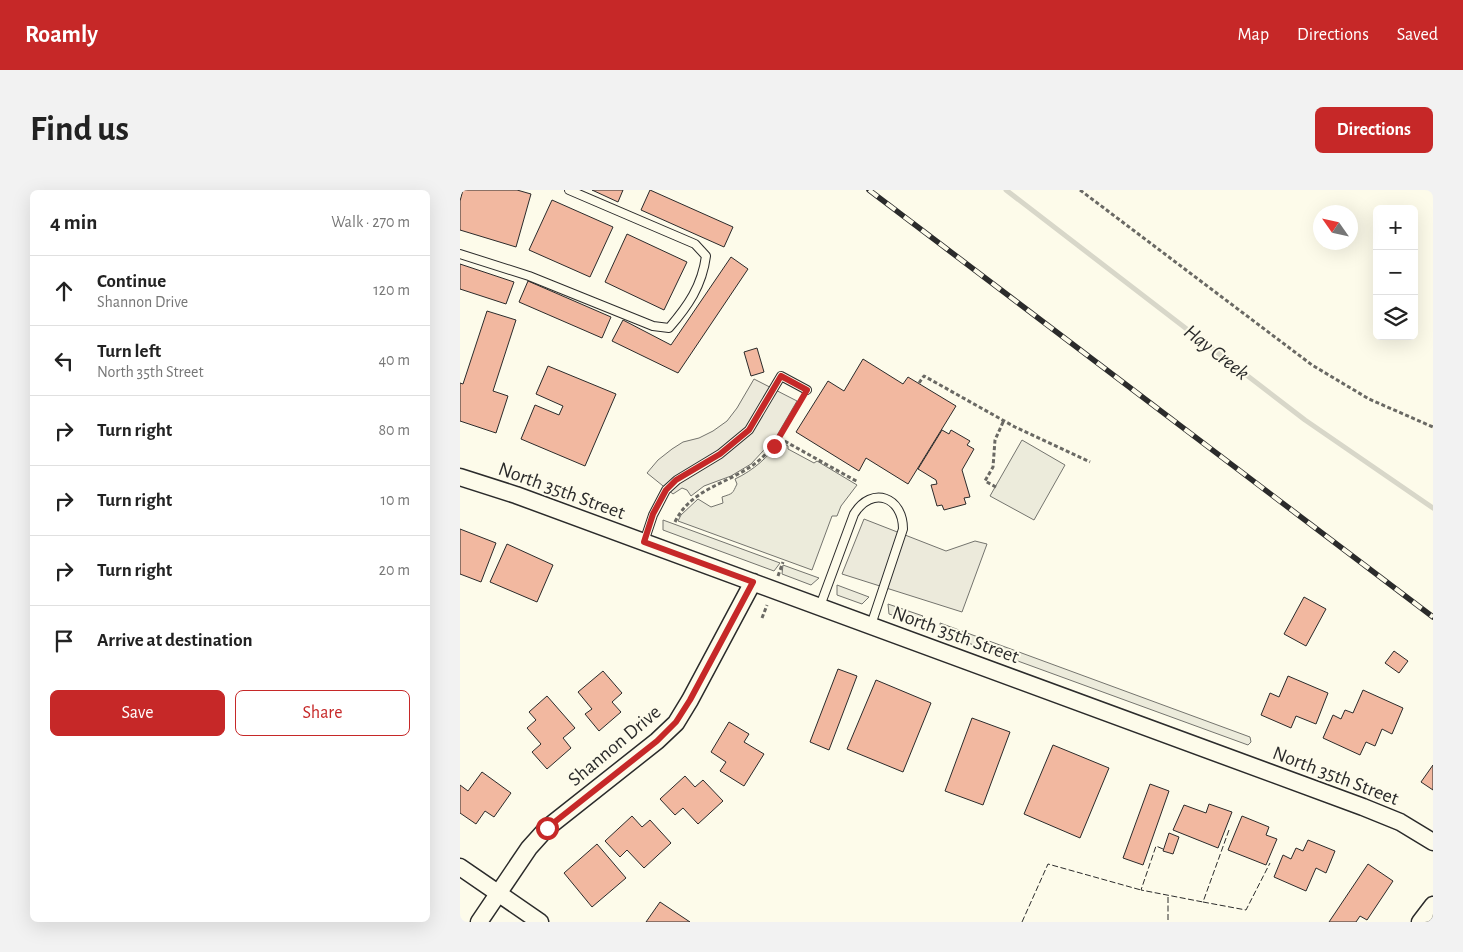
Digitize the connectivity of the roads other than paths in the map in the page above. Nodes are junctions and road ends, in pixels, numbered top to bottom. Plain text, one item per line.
1 (569, 190) edge
2 (460, 254) edge
3 (807, 390) road end
4 (460, 477) edge
5 (644, 542) junction
6 (753, 582) junction
7 (820, 606) junction
8 (871, 625) junction
9 (1433, 842) edge
10 (460, 867) edge
11 (498, 893) junction
12 (1433, 906) edge
13 (479, 922) edge
14 (540, 922) edge
15 (1420, 922) edge

1 - 2 lane
3 - 5 lane
4 - 5 street, North 35th Street
5 - 6 street, North 35th Street
6 - 7 street, North 35th Street
6 - 11 street, Shannon Drive
7 - 8 street, North 35th Street
7 - 8 lane
8 - 9 street, North 35th Street
10 - 11 street
11 - 13 street, Shannon Drive
11 - 14 street
12 - 15 street

